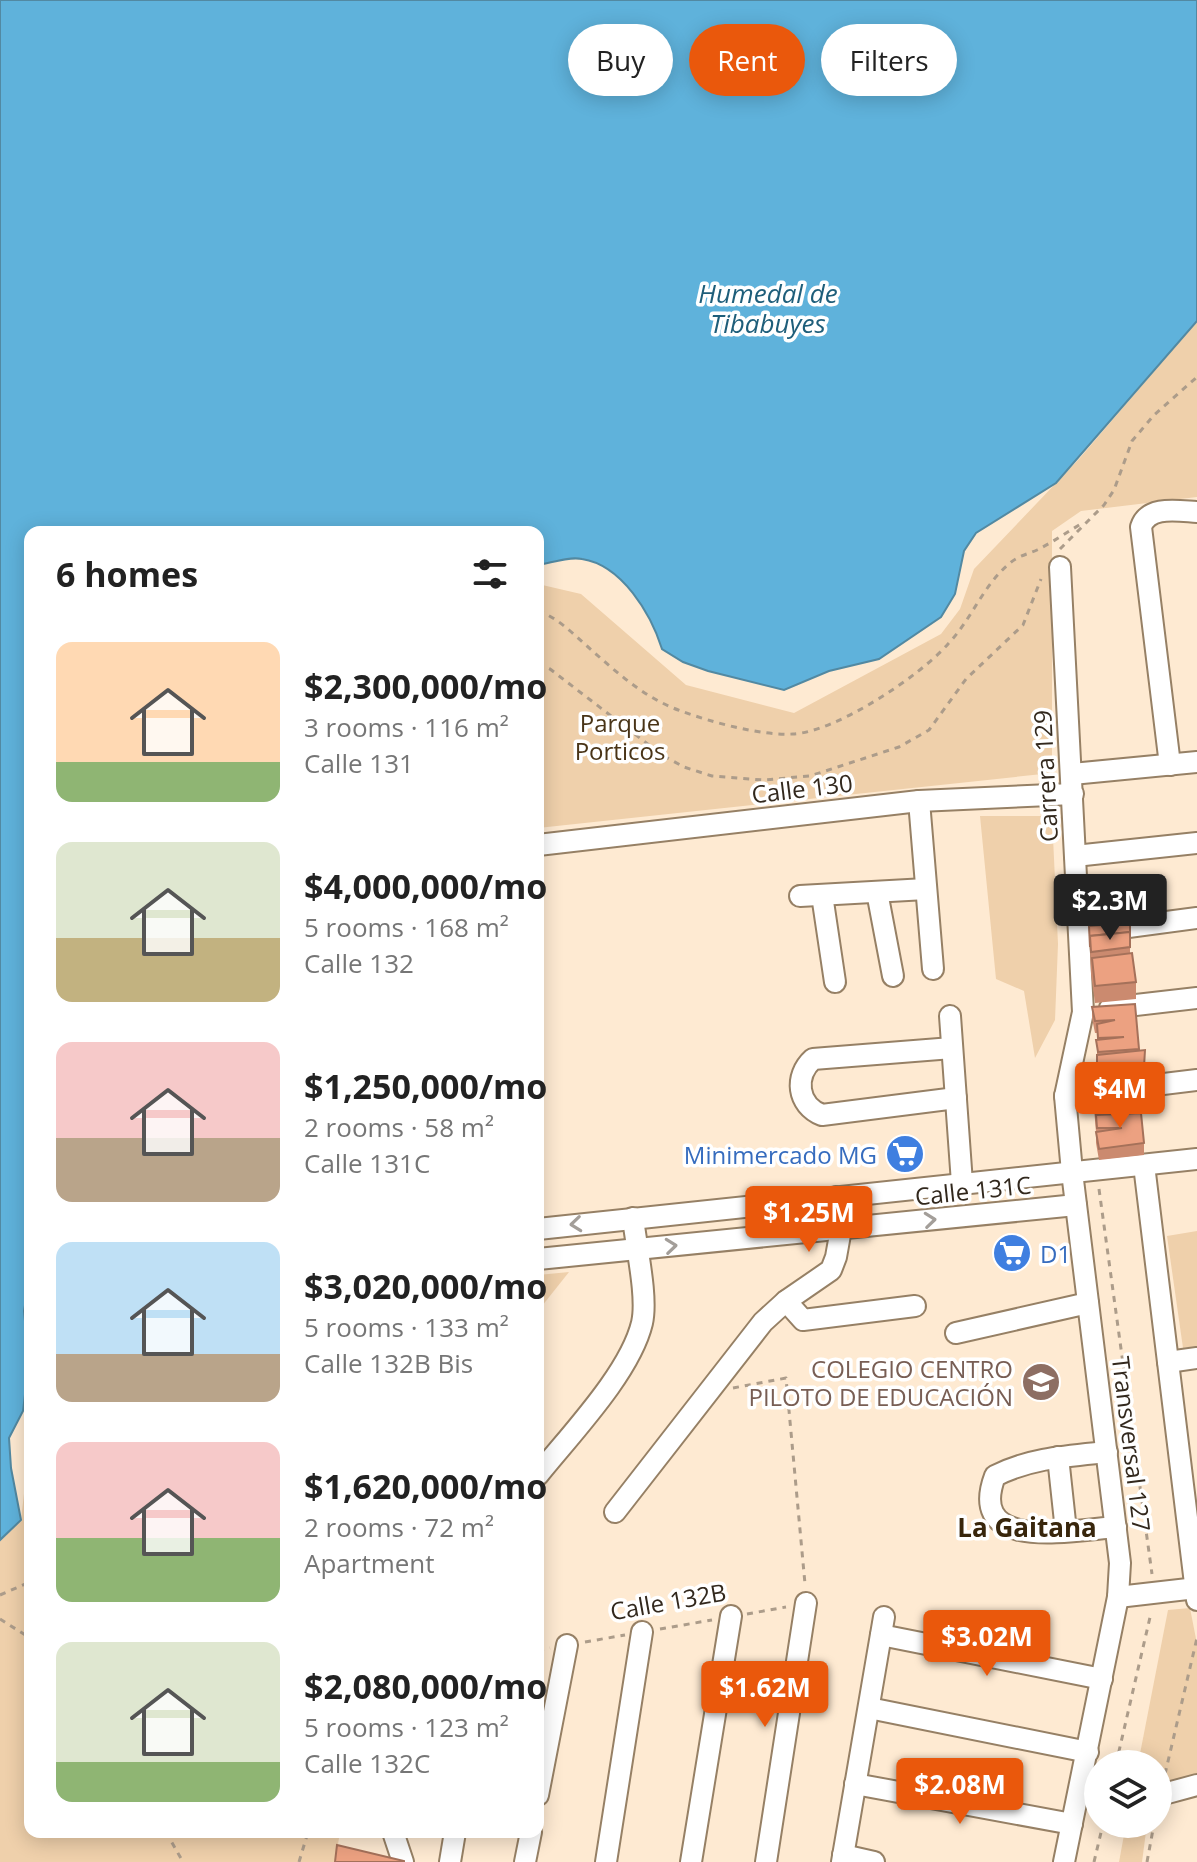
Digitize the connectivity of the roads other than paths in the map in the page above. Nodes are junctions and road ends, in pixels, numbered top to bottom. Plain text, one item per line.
1 (1197, 512) edge
2 (1053, 566) road end
3 (1197, 762) edge
4 (1170, 765) junction
5 (1072, 784) junction
6 (919, 801) junction
7 (1197, 843) edge
8 (544, 844) edge
9 (1075, 856) junction
10 (926, 889) junction
11 (877, 892) junction
12 (822, 895) junction
13 (800, 896) dead end
14 (1197, 918) edge
15 (1079, 933) junction
16 (933, 969) dead end
17 (893, 976) dead end
18 (835, 982) dead end
19 (1197, 998) edge
20 (1083, 1012) junction
21 (950, 1016) dead end
22 (952, 1048) junction
23 (1197, 1080) edge
24 (1065, 1096) junction
25 (956, 1098) junction
26 (1197, 1159) edge
27 (1144, 1165) junction
28 (1072, 1172) junction
29 (788, 1181) dead end
30 (962, 1183) junction
31 (837, 1197) junction
32 (794, 1201) junction
33 (1076, 1205) junction
34 (633, 1218) junction
35 (544, 1228) edge
36 (841, 1229) junction
37 (636, 1249) junction
38 (544, 1258) edge
39 (786, 1301) junction
40 (1088, 1303) junction
41 (915, 1306) dead end
42 (956, 1333) dead end
43 (1197, 1358) edge
44 (1168, 1362) junction
45 (1107, 1452) junction
46 (1058, 1457) junction
47 (544, 1468) edge
48 (615, 1512) dead end
49 (1116, 1527) junction
50 (1066, 1531) junction
51 (1196, 1592) edge
52 (1118, 1597) junction
53 (806, 1603) road end
54 (731, 1616) road end
55 (642, 1632) road end
56 (567, 1645) road end
57 (1102, 1679) junction
58 (869, 1708) junction
59 (1088, 1750) edge
60 (1084, 1751) edge
61 (544, 1764) edge
62 (1084, 1770) edge
63 (855, 1784) junction
64 (1197, 1785) edge
65 (1172, 1792) edge
66 (1072, 1824) junction
67 (395, 1838) edge
68 (454, 1838) edge
69 (530, 1838) edge
70 (842, 1859) edge
71 (403, 1862) edge
72 (450, 1862) edge
73 (525, 1862) edge
74 (606, 1862) edge
75 (691, 1862) edge
76 (766, 1862) edge
77 (874, 1862) edge
78 (1064, 1862) edge

1 - 4 street
2 - 5 street, Carrera 129
3 - 4 street, Calle 130
4 - 5 street, Calle 130
5 - 6 street, Calle 130
5 - 9 street, Carrera 129
6 - 8 street, Calle 130
6 - 10 street
7 - 9 street
9 - 15 street, Carrera 129
10 - 11 street
10 - 16 street
11 - 12 street
11 - 17 street
12 - 13 street
12 - 18 street
14 - 15 street
15 - 20 street, Carrera 129
19 - 20 street
20 - 24 street, Carrera 129
21 - 22 street
22 - 25 street
22 - 25 street
23 - 24 street
24 - 28 street, Carrera 129
25 - 30 street
26 - 27 street, Calle 131C
27 - 28 street, Calle 131C
27 - 44 street
28 - 30 street, Calle 131C
28 - 33 street, Transversal 127
29 - 32 street
30 - 31 street, Calle 131C
31 - 32 street, Calle 131C
31 - 36 street
32 - 34 street, Calle 131C
36 -> 33 street, Calle 131C
33 - 40 street, Transversal 127
34 -> 35 street, Calle 131C
34 - 37 street
37 -> 36 street, Calle 131C
36 - 39 street
37 - 38 street, Calle 131C
37 - 47 street
39 - 41 street
39 - 48 street
40 - 42 street
40 - 45 street, Transversal 127
43 - 44 street
44 - 51 street
45 - 46 street
45 - 49 street, Transversal 127
46 - 50 street
46 - 50 street
49 - 50 street
49 - 52 street, Transversal 127
51 - 52 street
52 - 57 street, Transversal 127
53 - 76 street
54 - 75 street
55 - 74 street
56 - 61 street
57 - 58 street
57 - 59 street, Transversal 127
58 - 60 street
58 - 63 street
62 - 66 street, Transversal 127
63 - 66 street
63 - 70 street
64 - 65 street
66 - 78 street, Transversal 127
67 - 71 street
68 - 72 street
69 - 73 street
70 - 77 street

